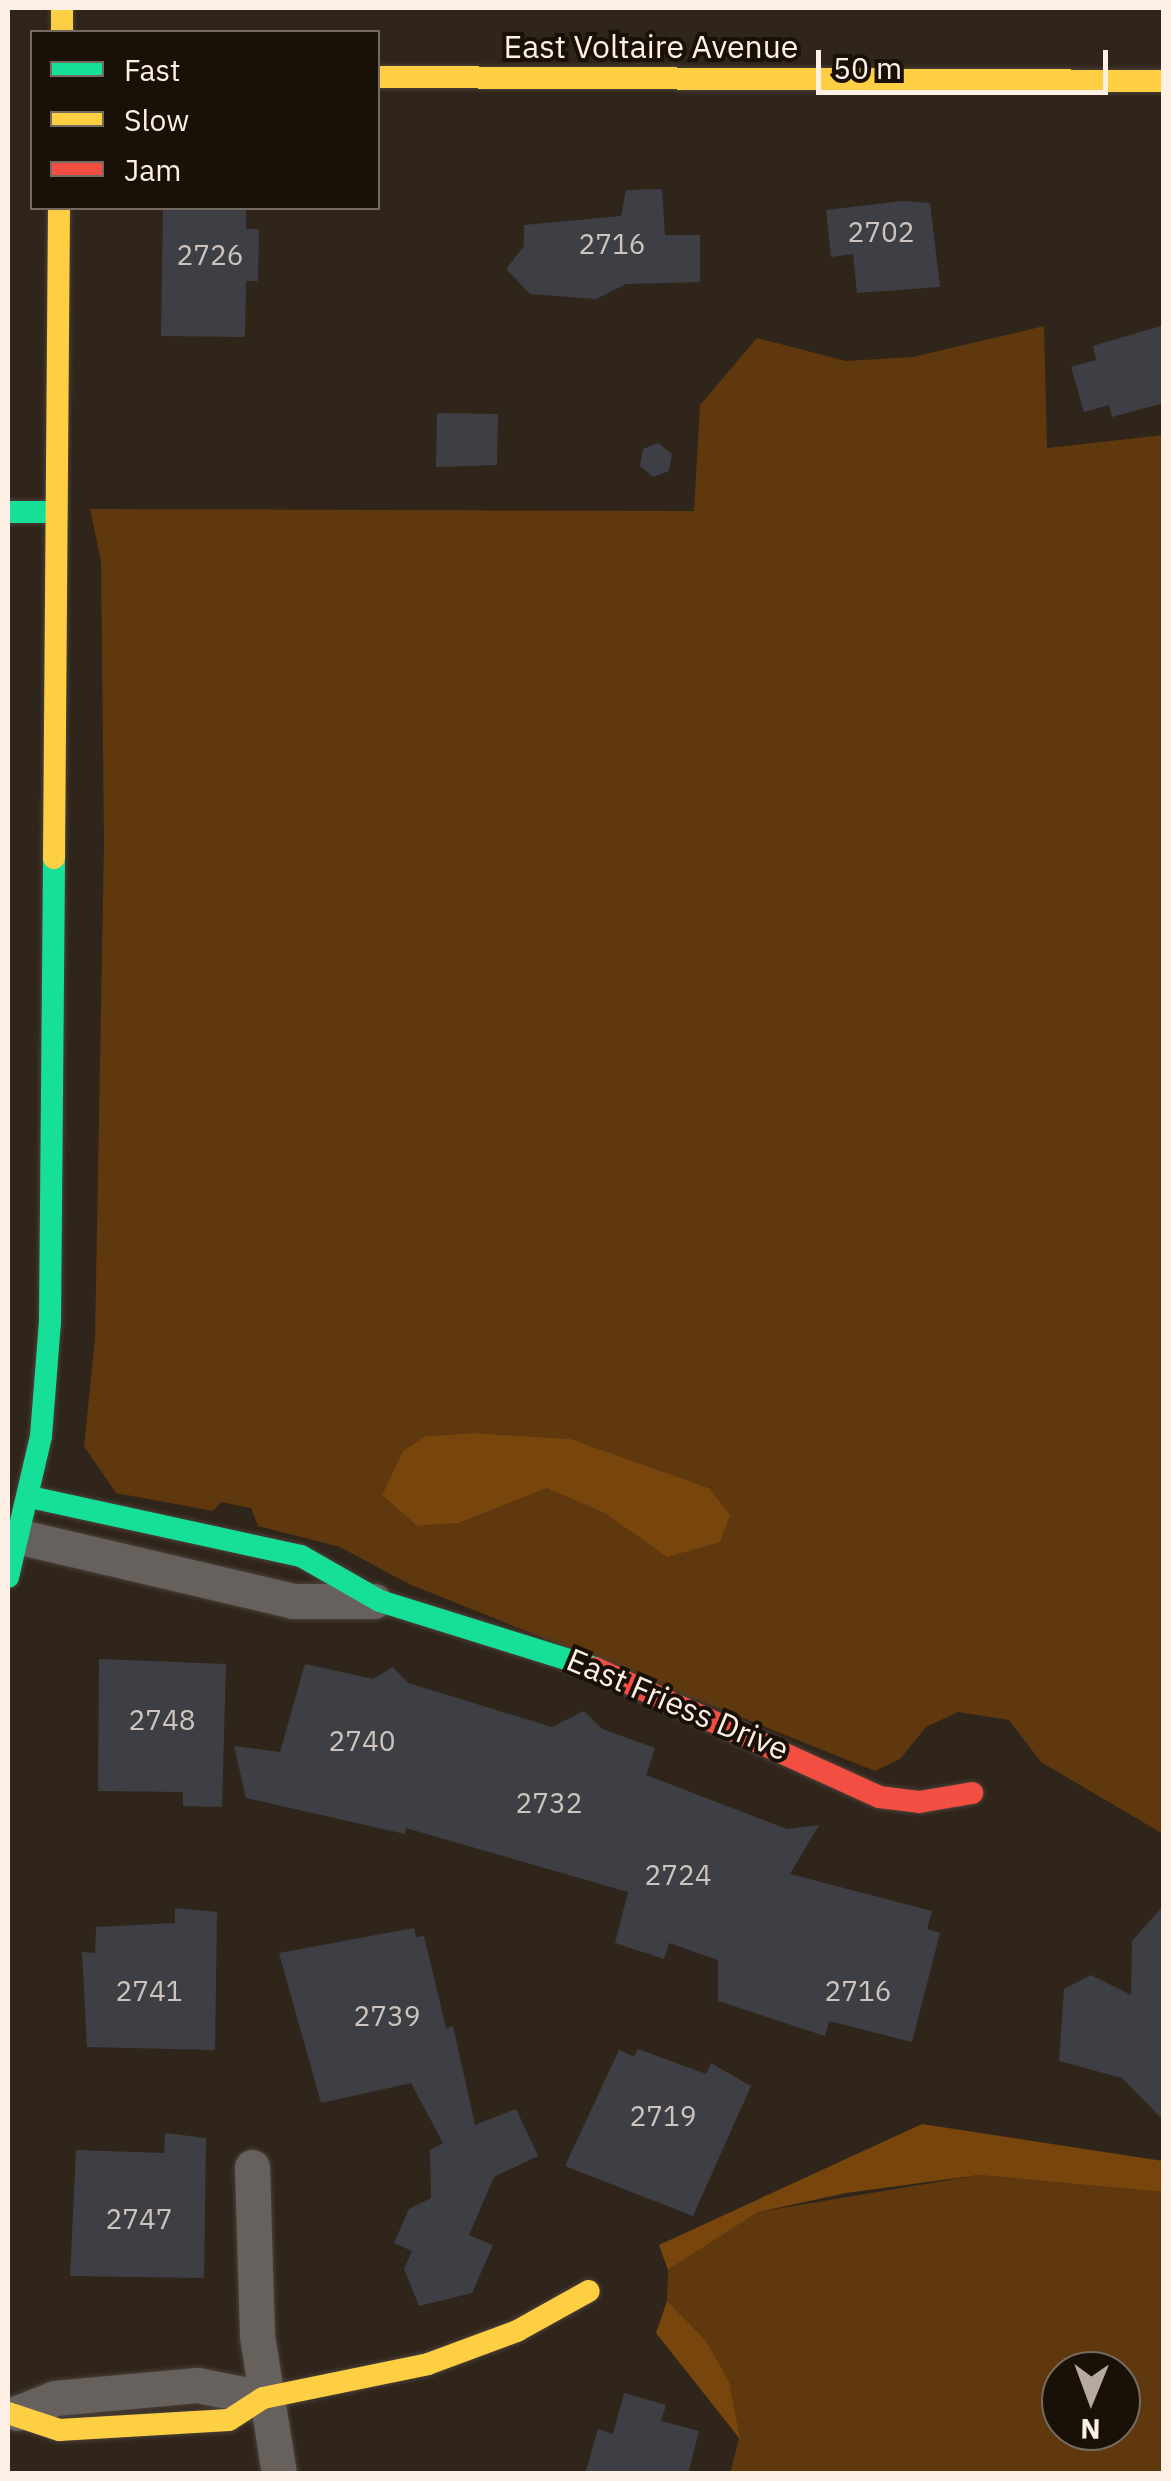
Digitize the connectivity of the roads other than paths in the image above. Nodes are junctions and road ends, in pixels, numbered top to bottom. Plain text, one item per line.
1 (380, 76) edge
2 (1164, 81) edge
3 (59, 210) edge
4 (8, 512) edge
5 (55, 512) junction
6 (30, 1497) junction
7 (22, 1537) junction
8 (229, 1540) junction
9 (8, 1577) edge
10 (219, 1584) junction
11 (380, 1600) junction
12 (972, 1793) dead end
13 (252, 2167) dead end
14 (589, 2292) dead end
15 (263, 2398) junction
16 (12, 2413) edge
17 (279, 2474) edge

1 - 2 street, East Voltaire Avenue
3 - 5 street
4 - 5 street
5 - 6 street
6 - 7 street
6 - 8 street, East Friess Drive
7 - 9 street
7 - 10 street, East Friess Drive
8 - 10 street
8 - 11 street, East Friess Drive
10 - 11 street, East Friess Drive
11 - 12 street, East Friess Drive
13 - 15 street
14 - 15 street
15 - 16 street
15 - 17 street

